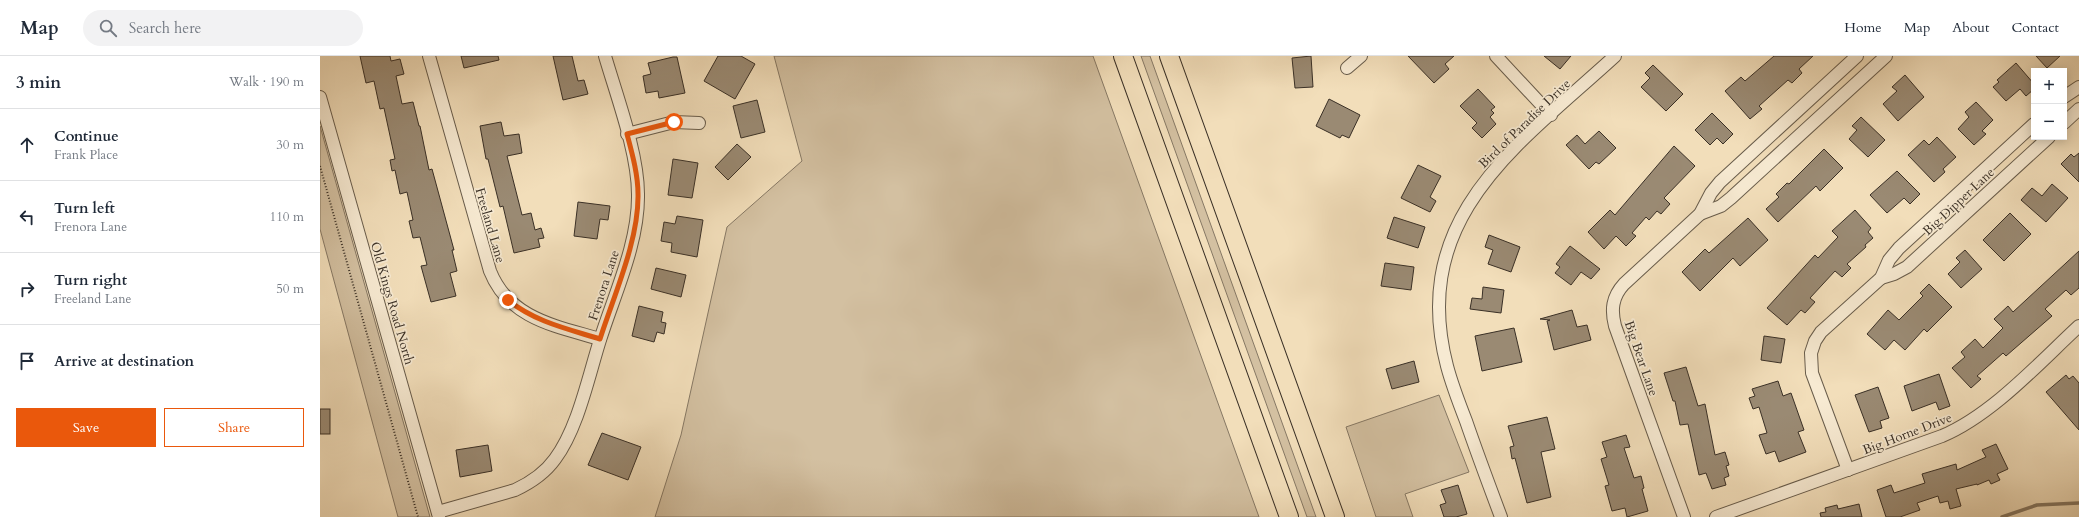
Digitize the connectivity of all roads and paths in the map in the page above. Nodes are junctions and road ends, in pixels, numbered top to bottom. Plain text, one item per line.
1 (428, 56) edge
2 (605, 56) edge
3 (1122, 56) edge
4 (1169, 56) edge
5 (1361, 56) edge
6 (1496, 56) edge
7 (1615, 56) edge
8 (1857, 56) edge
9 (1886, 56) edge
10 (1347, 68) dead end
11 (2079, 87) edge
12 (2067, 95) edge
13 (320, 97) edge
14 (2079, 109) edge
15 (1551, 115) junction
16 (2067, 120) edge
17 (699, 123) dead end
18 (2031, 127) edge
19 (627, 134) junction
20 (2045, 140) edge
21 (320, 166) edge
22 (1700, 214) junction
23 (1881, 278) junction
24 (2077, 331) edge
25 (600, 339) junction
26 (1848, 470) junction
27 (439, 514) edge
28 (418, 517) edge
29 (1289, 517) edge
30 (1335, 517) edge
31 (1501, 517) edge
32 (1684, 517) edge
33 (1716, 517) edge

1 - 25 street, Freeland Lane
2 - 19 street, Frenora Lane
3 - 29 highway
4 - 30 highway
5 - 10 street
6 - 15 street
7 - 15 street, Bird of Paradise Drive
8 - 22 street, Big Bear Lane
9 - 22 street, Big Bear Lane
11 - 12 street
13 - 27 street, Old Kings Road North
14 - 16 street
15 - 31 street, Bird of Paradise Drive
17 - 19 street
18 - 23 street, Big Dipper Lane
19 - 25 street, Frenora Lane
20 - 23 street, Big Dipper Lane
21 - 28 path
22 - 32 street, Big Bear Lane
23 - 26 street, Big Dipper Lane
24 - 26 street, Big Horne Drive
25 - 27 street, Frenora Lane
26 - 33 street, Big Horne Drive

